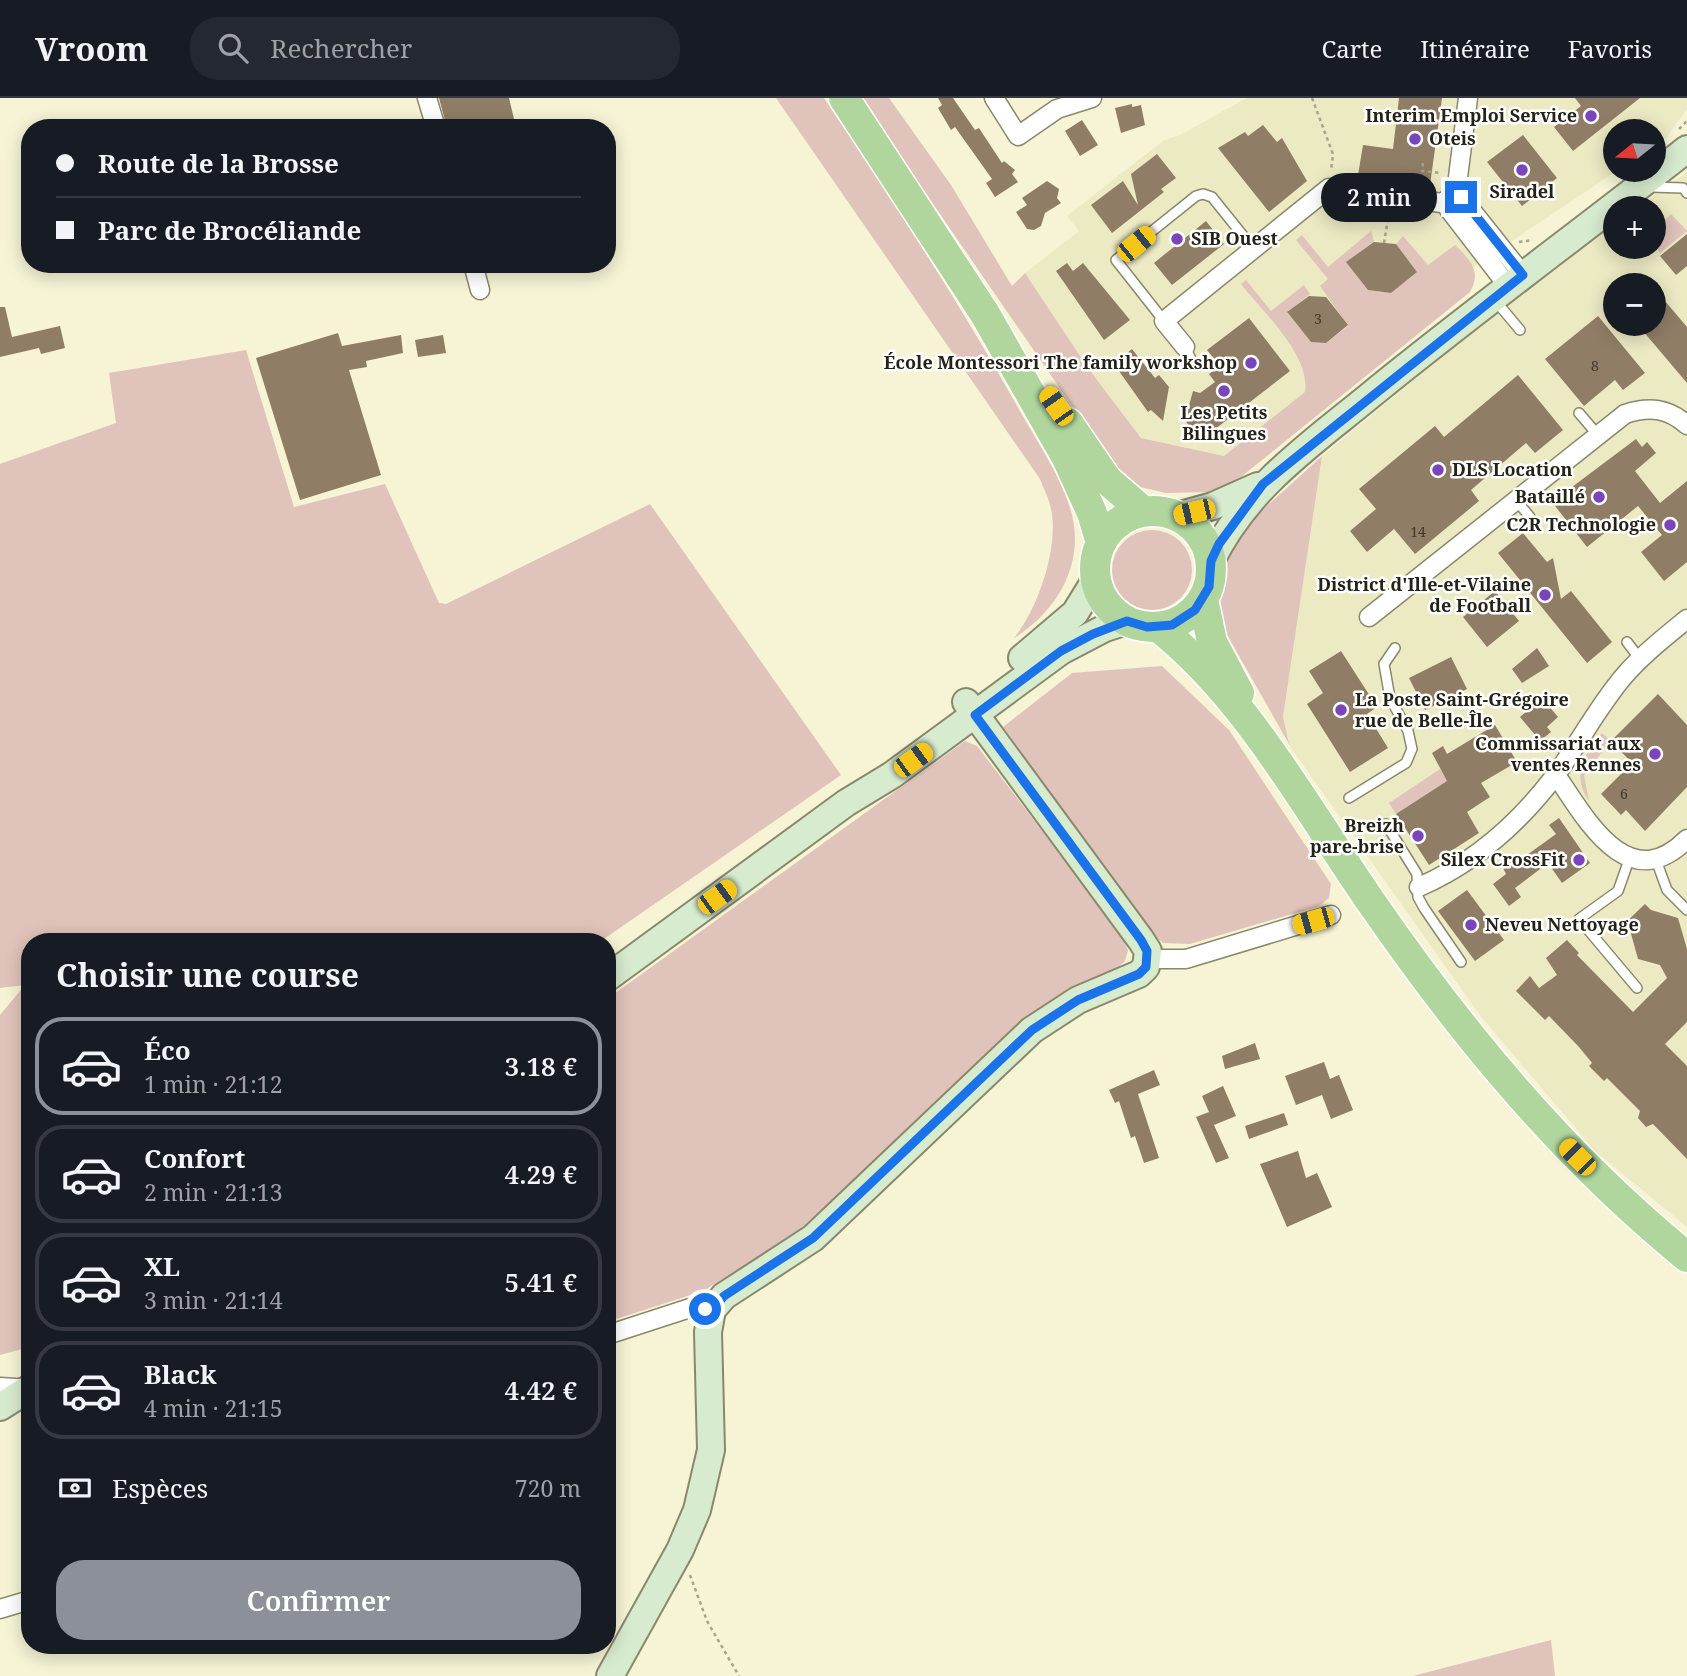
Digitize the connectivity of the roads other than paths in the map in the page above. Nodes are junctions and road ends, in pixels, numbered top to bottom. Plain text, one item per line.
1 (428, 98) edge
2 (844, 98) edge
3 (995, 98) edge
4 (1092, 98) edge
5 (1468, 98) edge
6 (434, 119) edge
7 (1687, 149) edge
8 (1687, 193) edge
9 (1634, 196) edge
10 (1638, 196) edge
11 (1451, 199) junction
12 (1603, 219) edge
13 (1253, 248) junction
14 (476, 273) edge
15 (1508, 286) junction
16 (481, 290) dead end
17 (985, 314) junction
18 (1164, 321) junction
19 (1520, 330) dead end
20 (1189, 355) dead end
21 (1579, 413) dead end
22 (1687, 425) edge
23 (1597, 434) junction
24 (1263, 484) junction
25 (1516, 500) junction
26 (1143, 512) junction
27 (1177, 516) junction
28 (1530, 516) dead end
29 (1101, 543) junction
30 (1211, 561) junction
31 (1096, 579) junction
32 (1203, 599) junction
33 (1369, 617) dead end
34 (1687, 619) edge
35 (1127, 621) junction
36 (1158, 627) junction
37 (1627, 642) dead end
38 (1395, 648) dead end
39 (1640, 659) junction
40 (971, 708) junction
41 (1263, 740) junction
42 (1556, 775) junction
43 (1349, 798) dead end
44 (1385, 824) dead end
45 (1687, 839) edge
46 (1630, 857) junction
47 (1656, 860) junction
48 (1419, 887) junction
49 (1687, 911) edge
50 (1331, 915) dead end
51 (1149, 959) junction
52 (1461, 962) dead end
53 (616, 971) edge
54 (1637, 988) dead end
55 (1687, 1257) edge
56 (712, 1310) junction
57 (616, 1332) edge
58 (0, 1387) edge
59 (21, 1388) edge
60 (21, 1393) edge
61 (0, 1407) edge
62 (21, 1603) edge
63 (0, 1609) edge
64 (610, 1676) edge

1 - 6 street
2 - 17 main road
3 - 4 street
5 - 11 street
7 - 9 main road
8 - 10 lane
11 - 13 street
11 - 15 street
12 - 15 main road
13 - 18 street
13 - 18 lane
14 - 16 street
15 - 19 lane
15 - 24 main road
17 - 26 main road
17 - 29 main road
18 - 20 street
21 - 23 lane
22 - 23 street
23 - 25 street
24 - 27 main road
24 - 30 main road
25 - 28 lane
25 - 33 street
26 - 27 main road
26 - 29 main road
27 - 30 main road
29 - 31 main road
30 - 32 main road
31 - 35 main road
31 - 40 main road
32 - 36 main road
32 - 41 main road
34 - 39 street
35 - 36 main road
35 - 40 main road
36 - 41 main road
37 - 39 lane
38 - 43 lane
39 - 42 street
40 - 51 main road
40 - 53 main road
41 - 55 main road
42 - 46 street
42 - 48 street
44 - 48 lane
45 - 47 street
46 - 47 street
46 - 54 lane
47 - 49 lane
48 - 52 lane
50 - 51 street
51 - 56 main road
56 - 57 street
56 - 64 main road
58 - 59 street
60 - 61 main road
62 - 63 street

